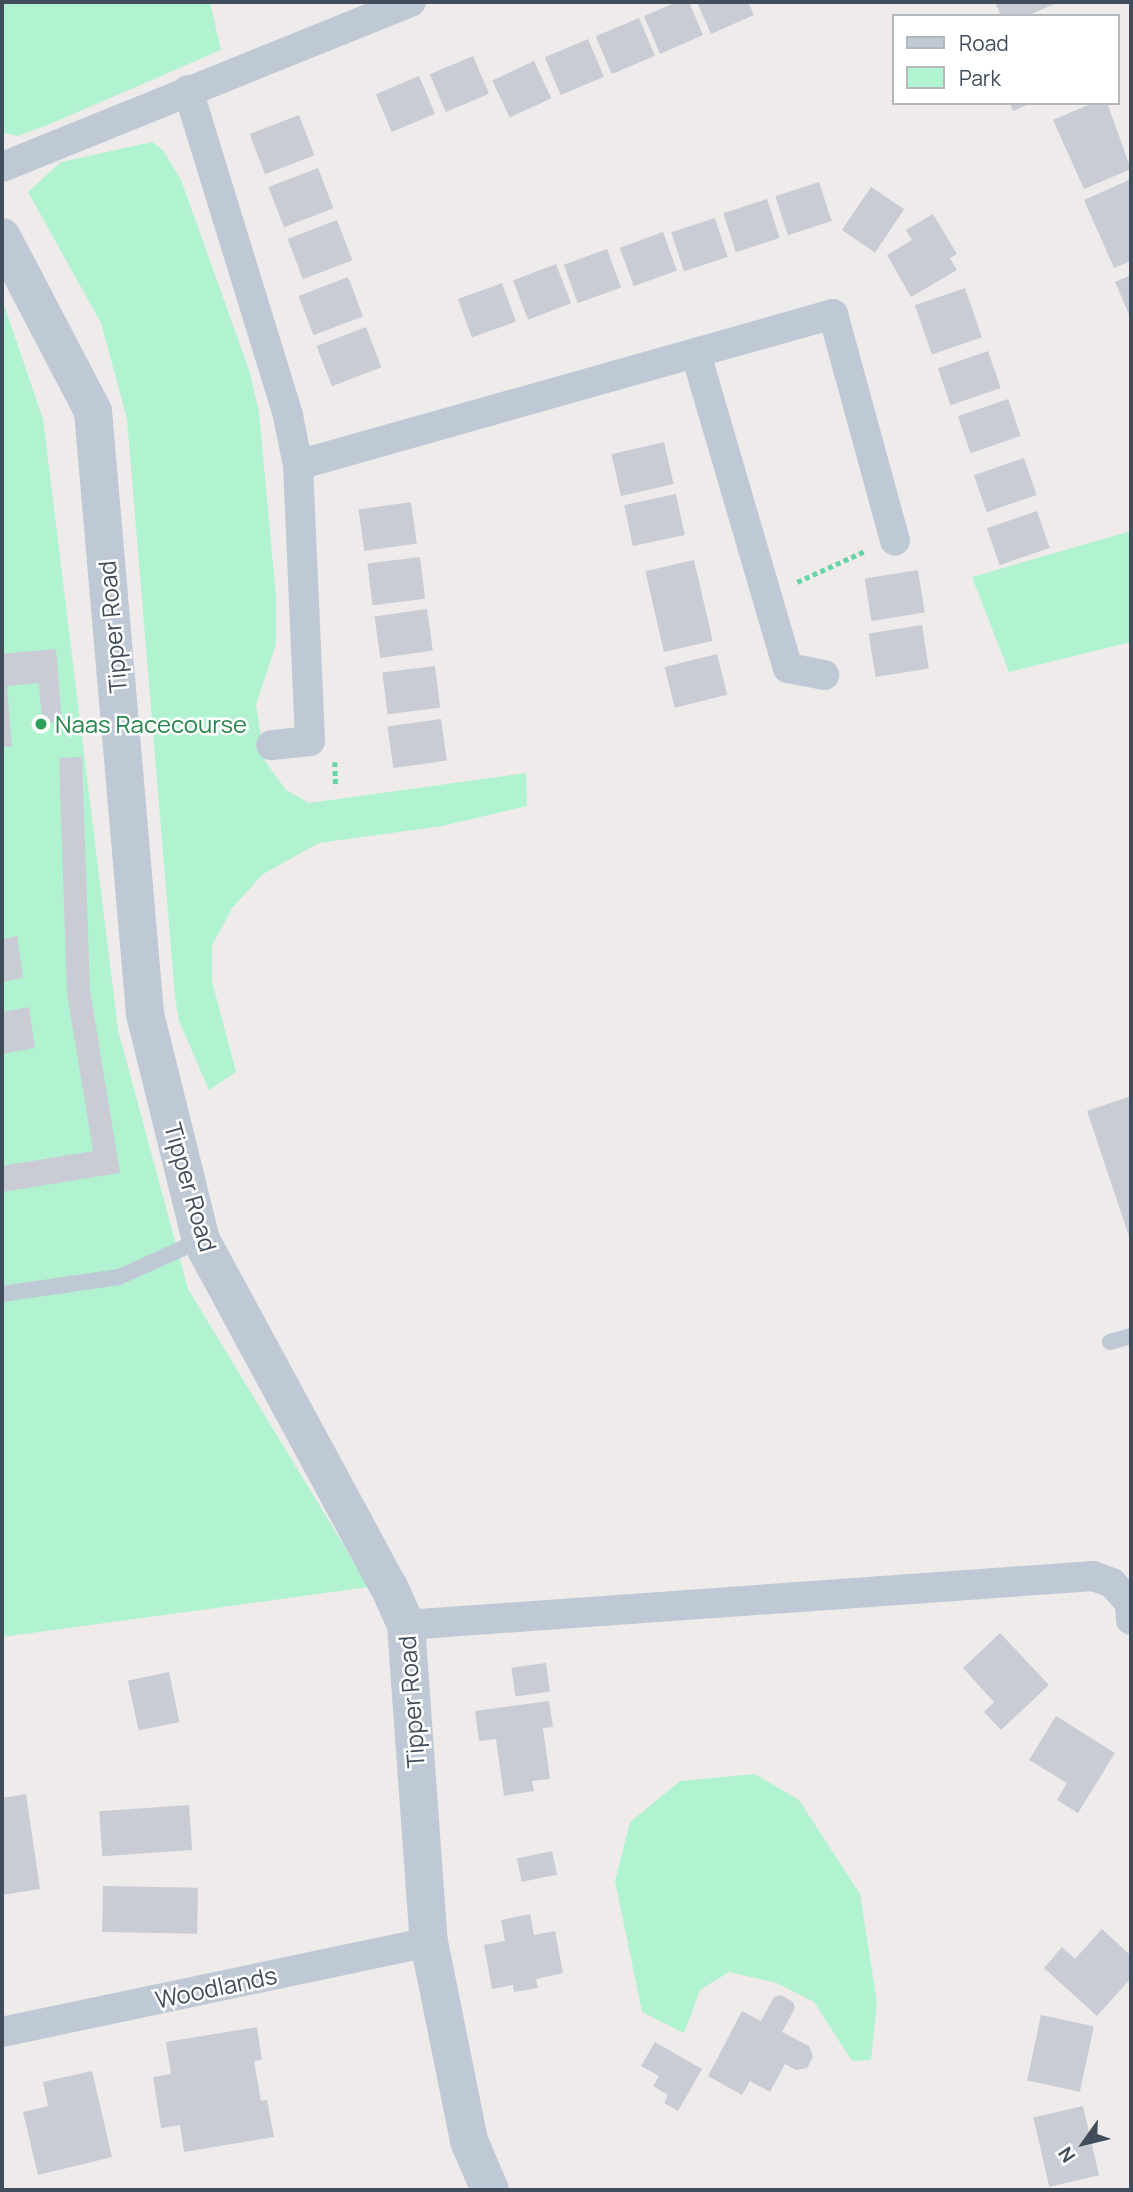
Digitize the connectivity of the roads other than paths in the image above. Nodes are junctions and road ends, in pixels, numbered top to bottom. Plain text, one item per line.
1 (411, 2) edge
2 (188, 90) junction
3 (2, 167) edge
4 (2, 237) edge
5 (696, 354) junction
6 (298, 465) junction
7 (895, 541) road end
8 (824, 676) dead end
9 (271, 745) dead end
10 (201, 1240) junction
11 (2, 1294) edge
12 (1131, 1336) edge
13 (1110, 1342) dead end
14 (1131, 1619) edge
15 (405, 1625) junction
16 (429, 1942) junction
17 (2, 2032) edge
18 (490, 2190) edge

1 - 2 street
2 - 3 street
2 - 6 street
4 - 10 street, Tipper Road
5 - 6 street
5 - 7 street
5 - 8 street
6 - 9 street
10 - 11 lane
10 - 15 street, Tipper Road
12 - 13 lane
14 - 15 street
15 - 16 street, Tipper Road
16 - 17 street, Woodlands
16 - 18 street, Tipper Road

